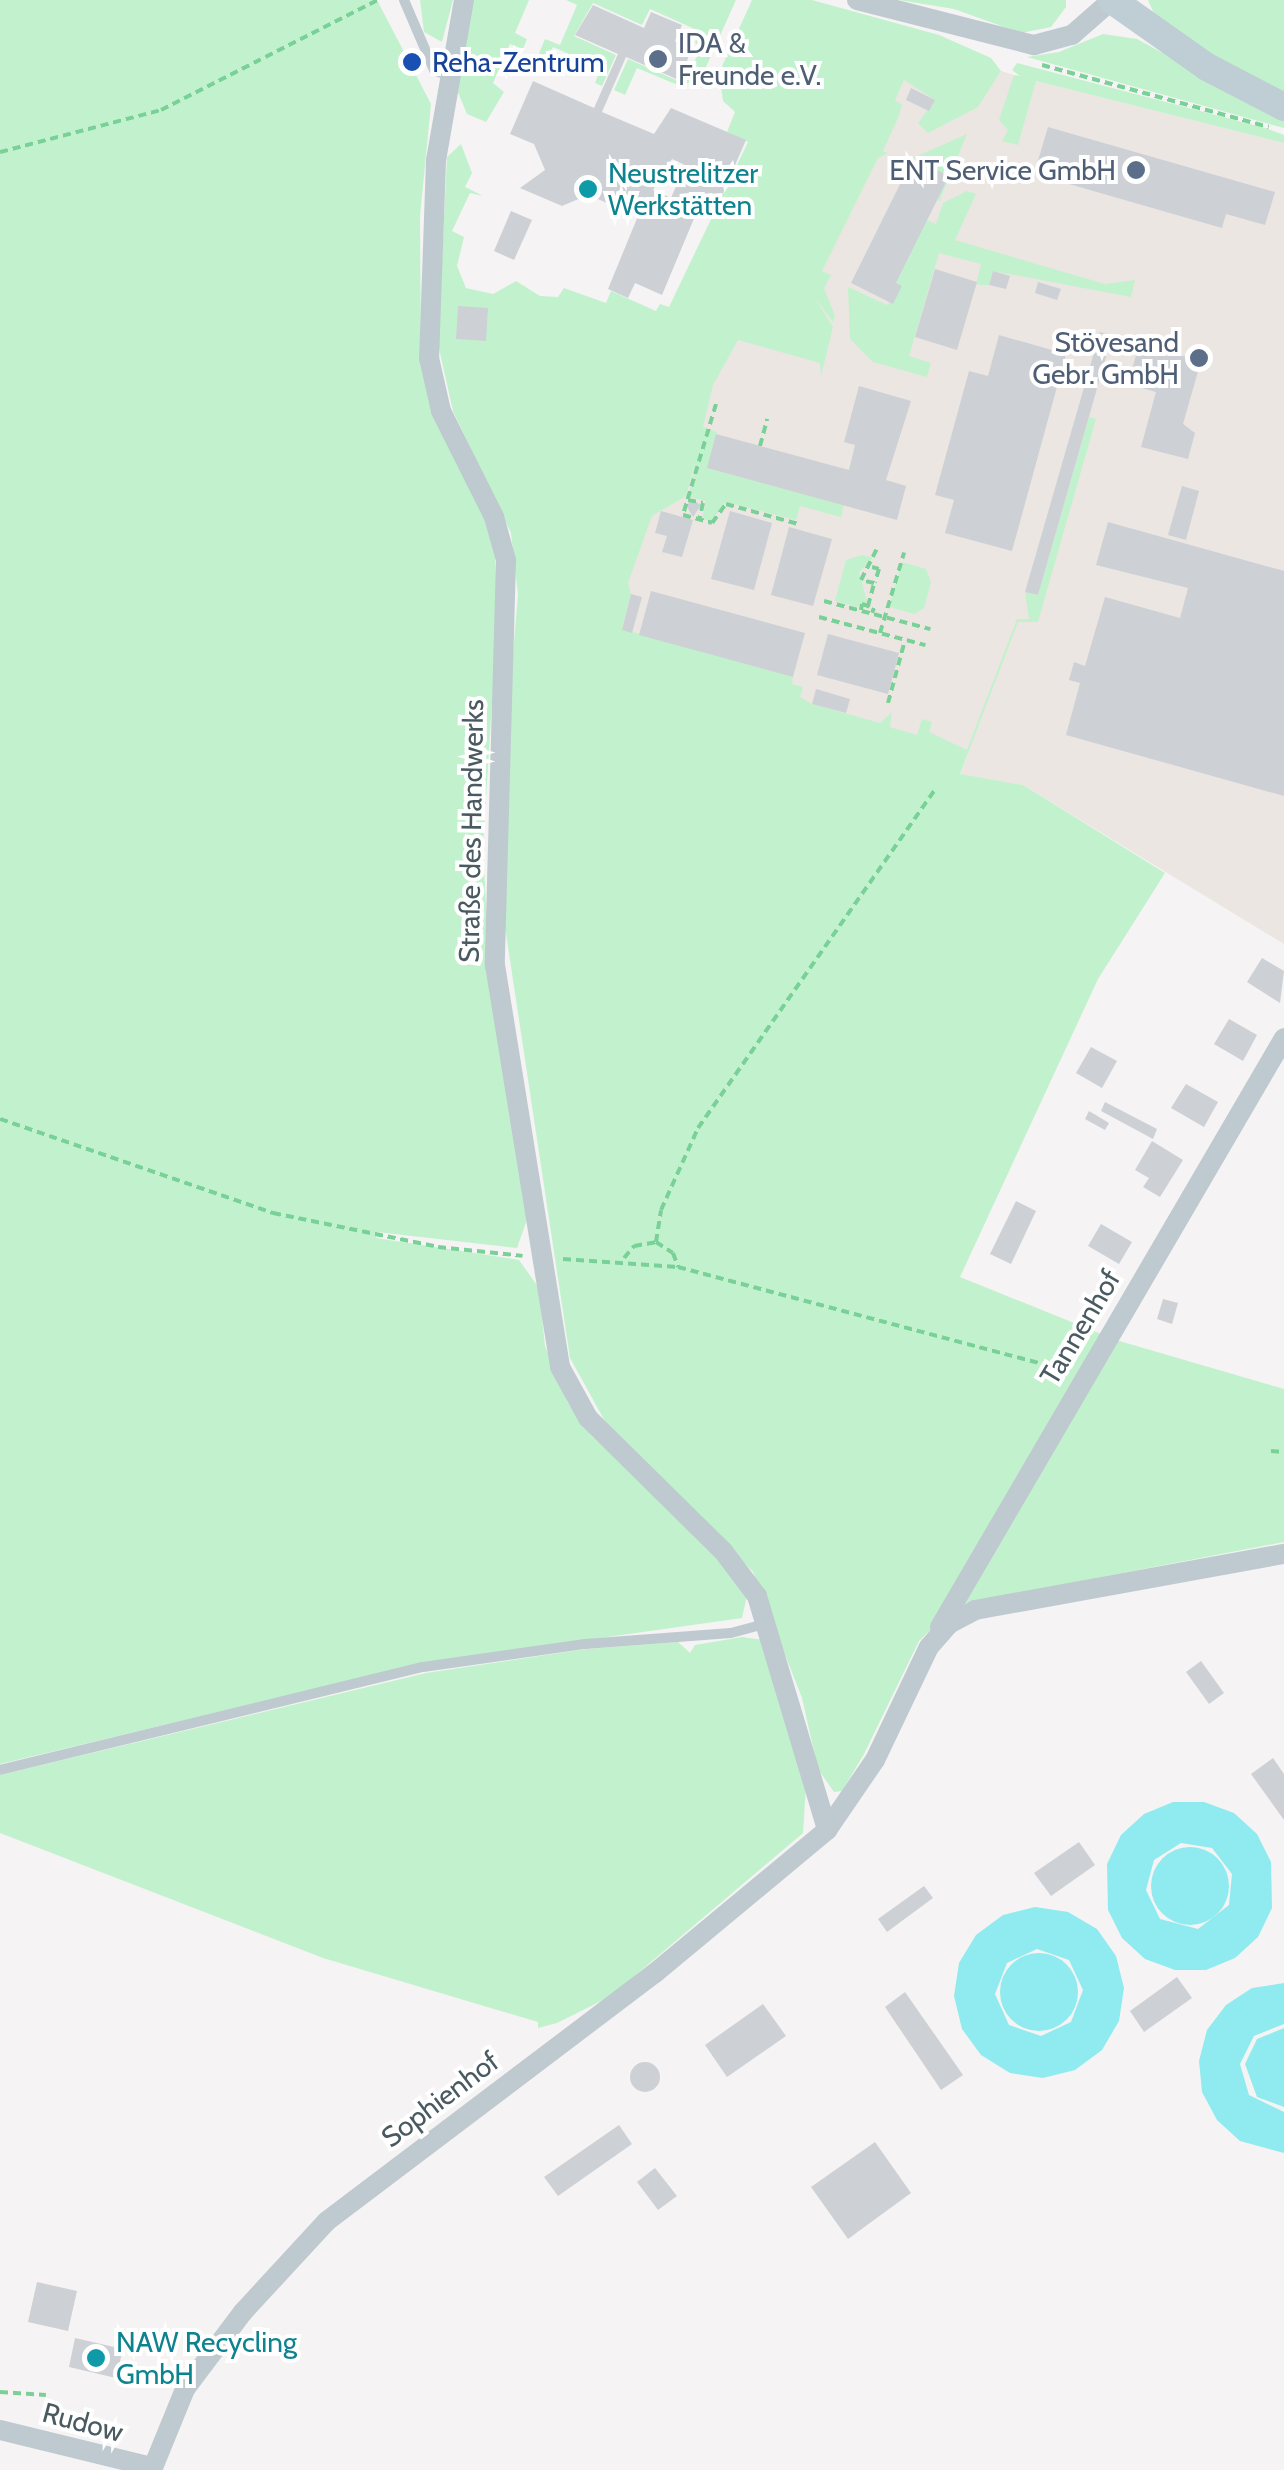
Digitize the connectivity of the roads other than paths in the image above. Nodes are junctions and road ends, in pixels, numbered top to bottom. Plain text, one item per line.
1 (404, 0) edge
2 (464, 0) edge
3 (857, 0) edge
4 (1112, 0) edge
5 (449, 76) junction
6 (1284, 107) edge
7 (1284, 1038) edge
8 (1284, 1554) edge
9 (769, 1623) junction
10 (929, 1647) junction
11 (0, 1770) edge
12 (827, 1830) junction
13 (0, 2430) edge
14 (152, 2468) edge

1 - 5 lane
2 - 5 street, Straße des Handwerks
3 - 4 street
4 - 6 main road
5 - 9 street, Straße des Handwerks
7 - 10 street, Tannenhof
8 - 10 street
9 - 11 lane
9 - 12 street, Straße des Handwerks
10 - 12 street, Tannenhof
12 - 14 street, Sophienhof
13 - 14 street, Rudow

